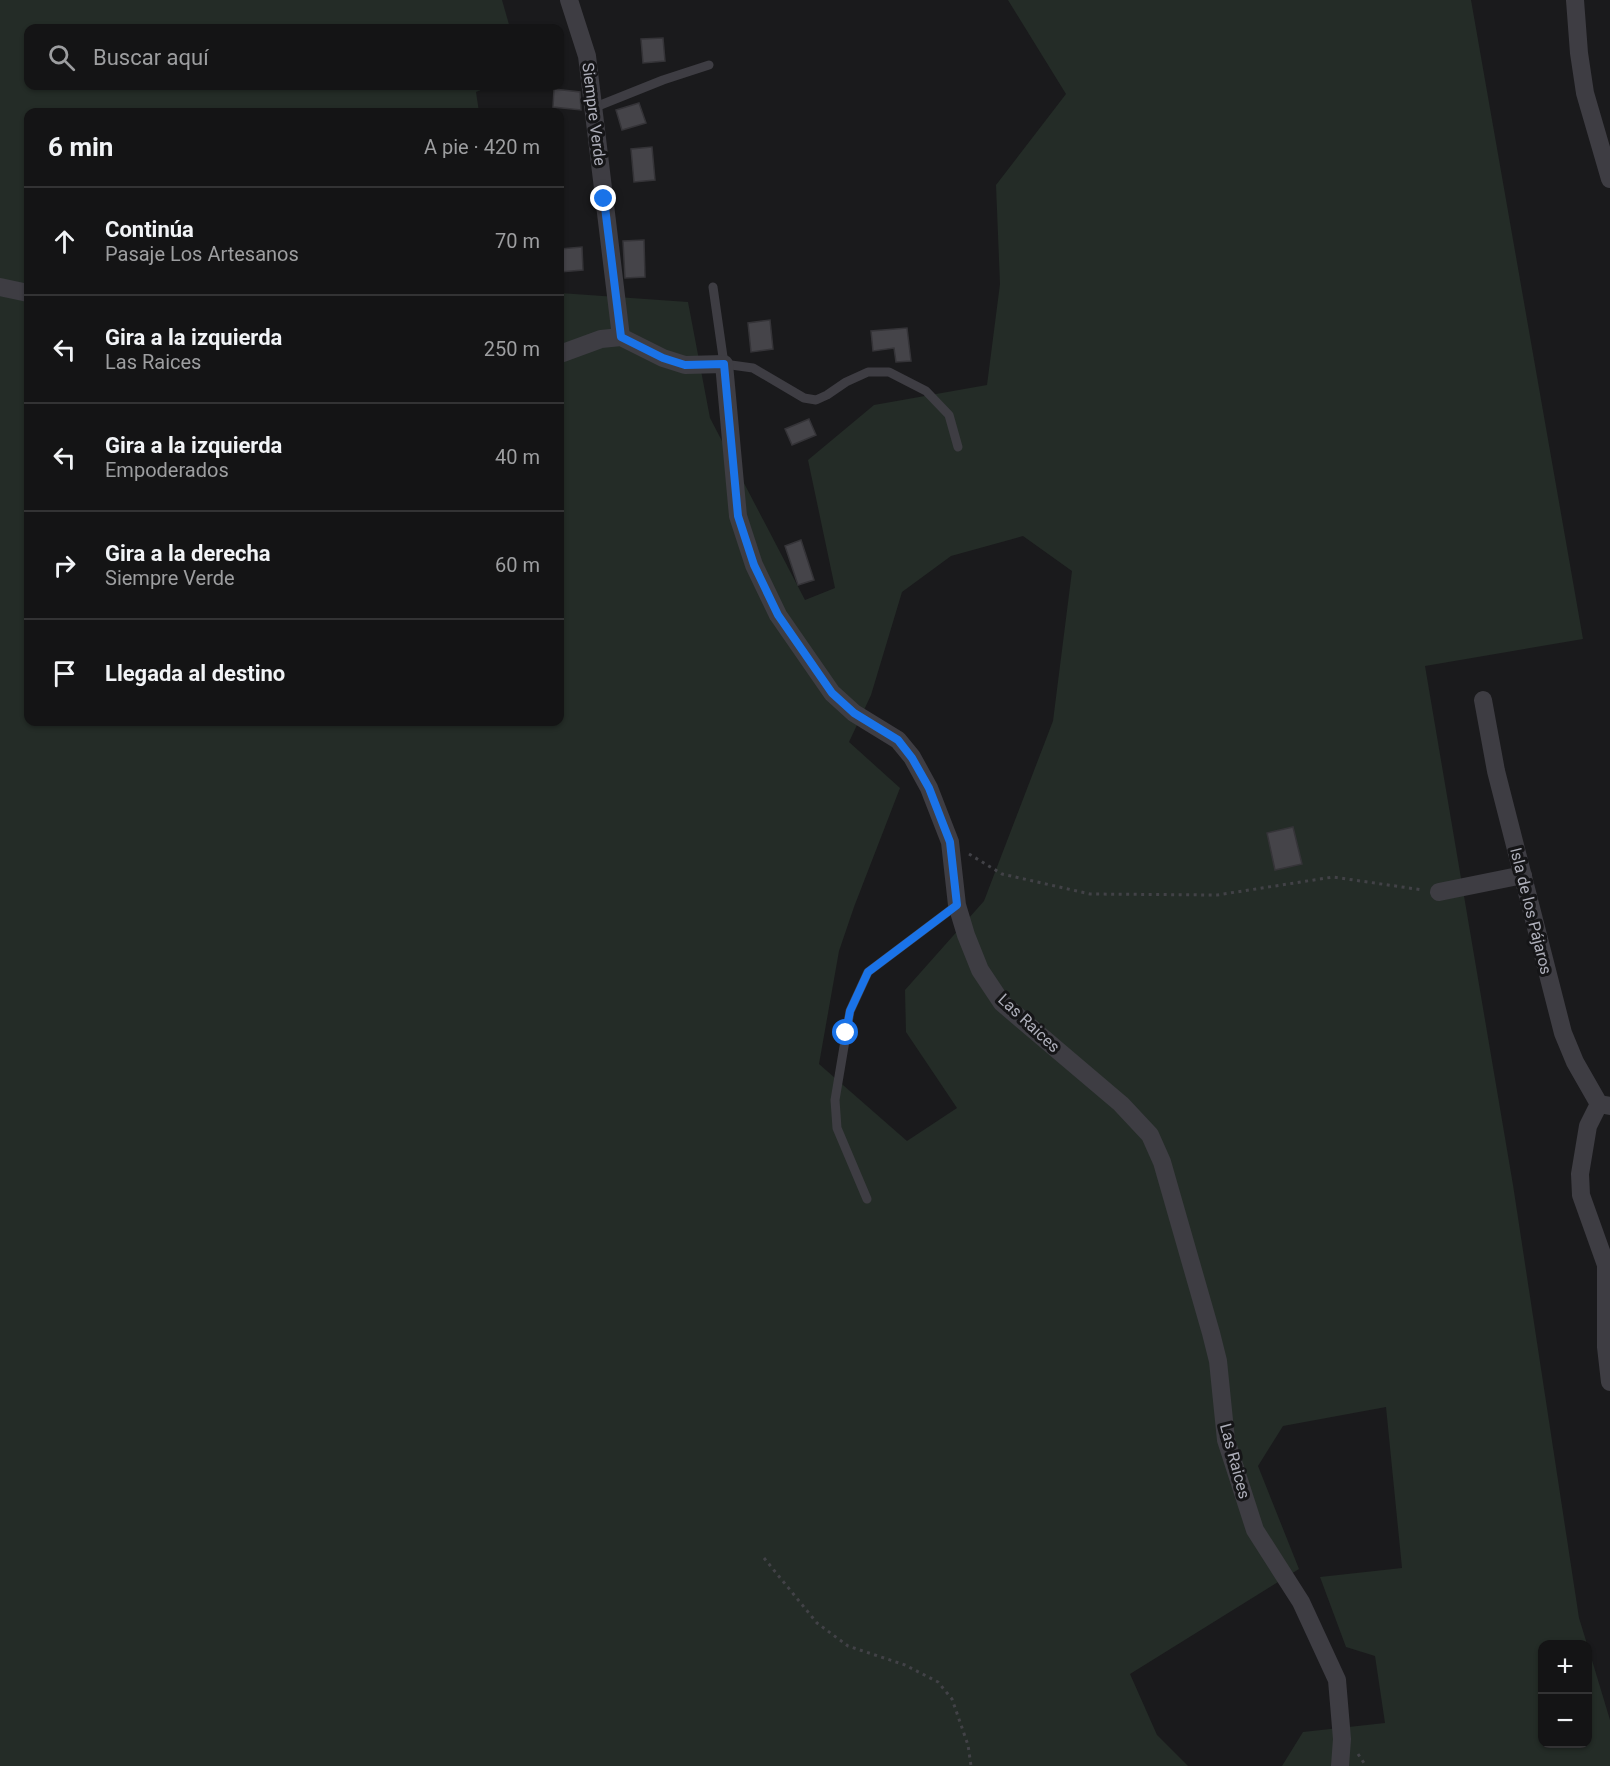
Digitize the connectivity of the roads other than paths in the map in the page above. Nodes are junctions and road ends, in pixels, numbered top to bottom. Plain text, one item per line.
1 (569, 0) edge
2 (1575, 0) edge
3 (709, 65) dead end
4 (593, 108) junction
5 (1610, 179) edge
6 (0, 287) edge
7 (713, 287) dead end
8 (24, 292) edge
9 (621, 337) junction
10 (564, 353) edge
11 (724, 364) junction
12 (958, 447) dead end
13 (1483, 700) dead end
14 (1523, 875) junction
15 (1439, 892) road end
16 (957, 905) junction
17 (1604, 1105) edge
18 (867, 1199) dead end
19 (1610, 1382) edge
20 (1340, 1766) edge

1 - 4 street, Siempre Verde
2 - 5 street
3 - 4 lane
4 - 9 street, Siempre Verde
6 - 8 street
7 - 11 lane, Las Raices
9 - 10 street
9 - 11 street
11 - 12 lane
11 - 16 street, Las Raices
13 - 14 street, Isla de los Pájaros
14 - 15 street
14 - 17 street, Isla de los Pájaros
16 - 18 lane
16 - 20 street, Las Raices
17 - 19 street

